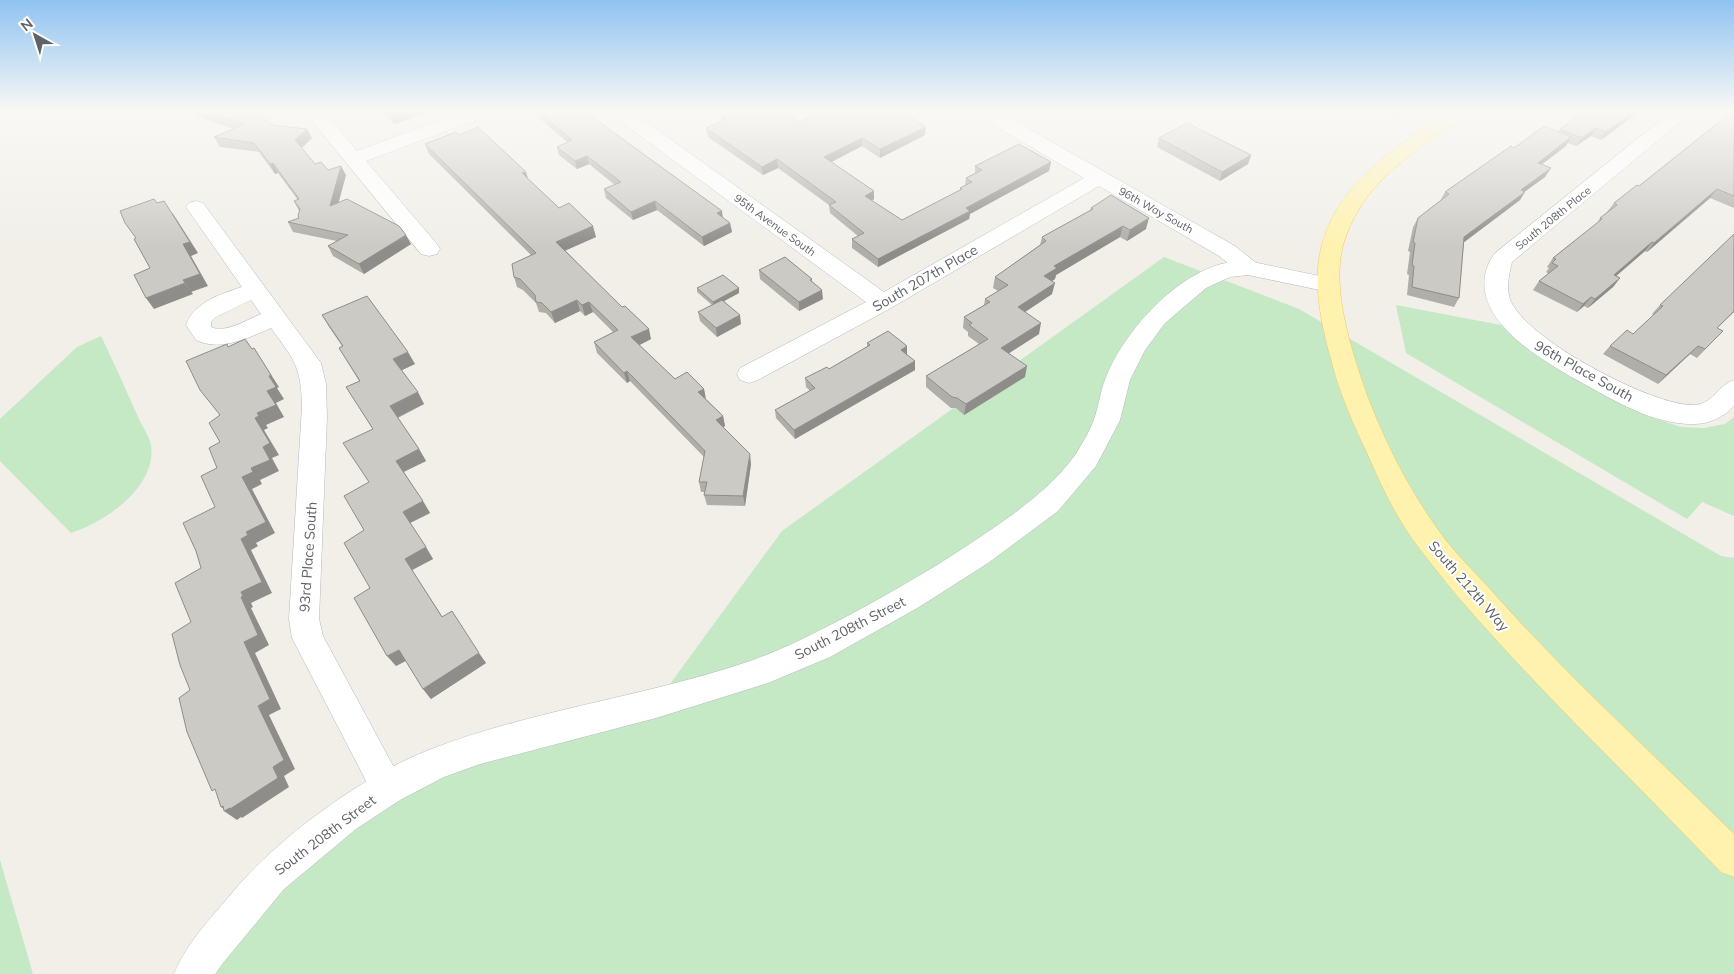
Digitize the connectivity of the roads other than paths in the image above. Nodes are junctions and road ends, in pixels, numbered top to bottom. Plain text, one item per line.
1 (352, 156) edge
2 (361, 156) edge
3 (681, 156) edge
4 (1061, 156) edge
5 (1397, 156) edge
6 (1628, 156) edge
7 (354, 159) junction
8 (1098, 178) junction
9 (196, 208) dead end
10 (430, 249) dead end
11 (1248, 268) junction
12 (1329, 285) junction
13 (256, 290) junction
14 (1499, 301) joint
15 (883, 303) junction
16 (275, 317) junction
17 (749, 374) dead end
18 (1734, 389) edge
19 (388, 788) junction
20 (1734, 859) edge
21 (193, 974) edge

1 - 7 street
2 - 7 street
3 - 15 street, 95th Avenue South
4 - 8 street, 96th Way South
5 - 12 main road, South 212th Way
6 - 14 street, South 208th Place
7 - 10 street
8 - 11 street, 96th Way South
8 - 15 street, South 207th Place
9 - 13 street, 93rd Place South
11 - 12 street, South 208th Street
11 - 19 street, South 208th Street
12 - 20 main road, South 212th Way
13 - 16 street, 93rd Place South
13 - 16 street
14 - 18 street, 96th Place South
15 - 17 street, South 207th Place
16 - 19 street, 93rd Place South
19 - 21 street, South 208th Street

